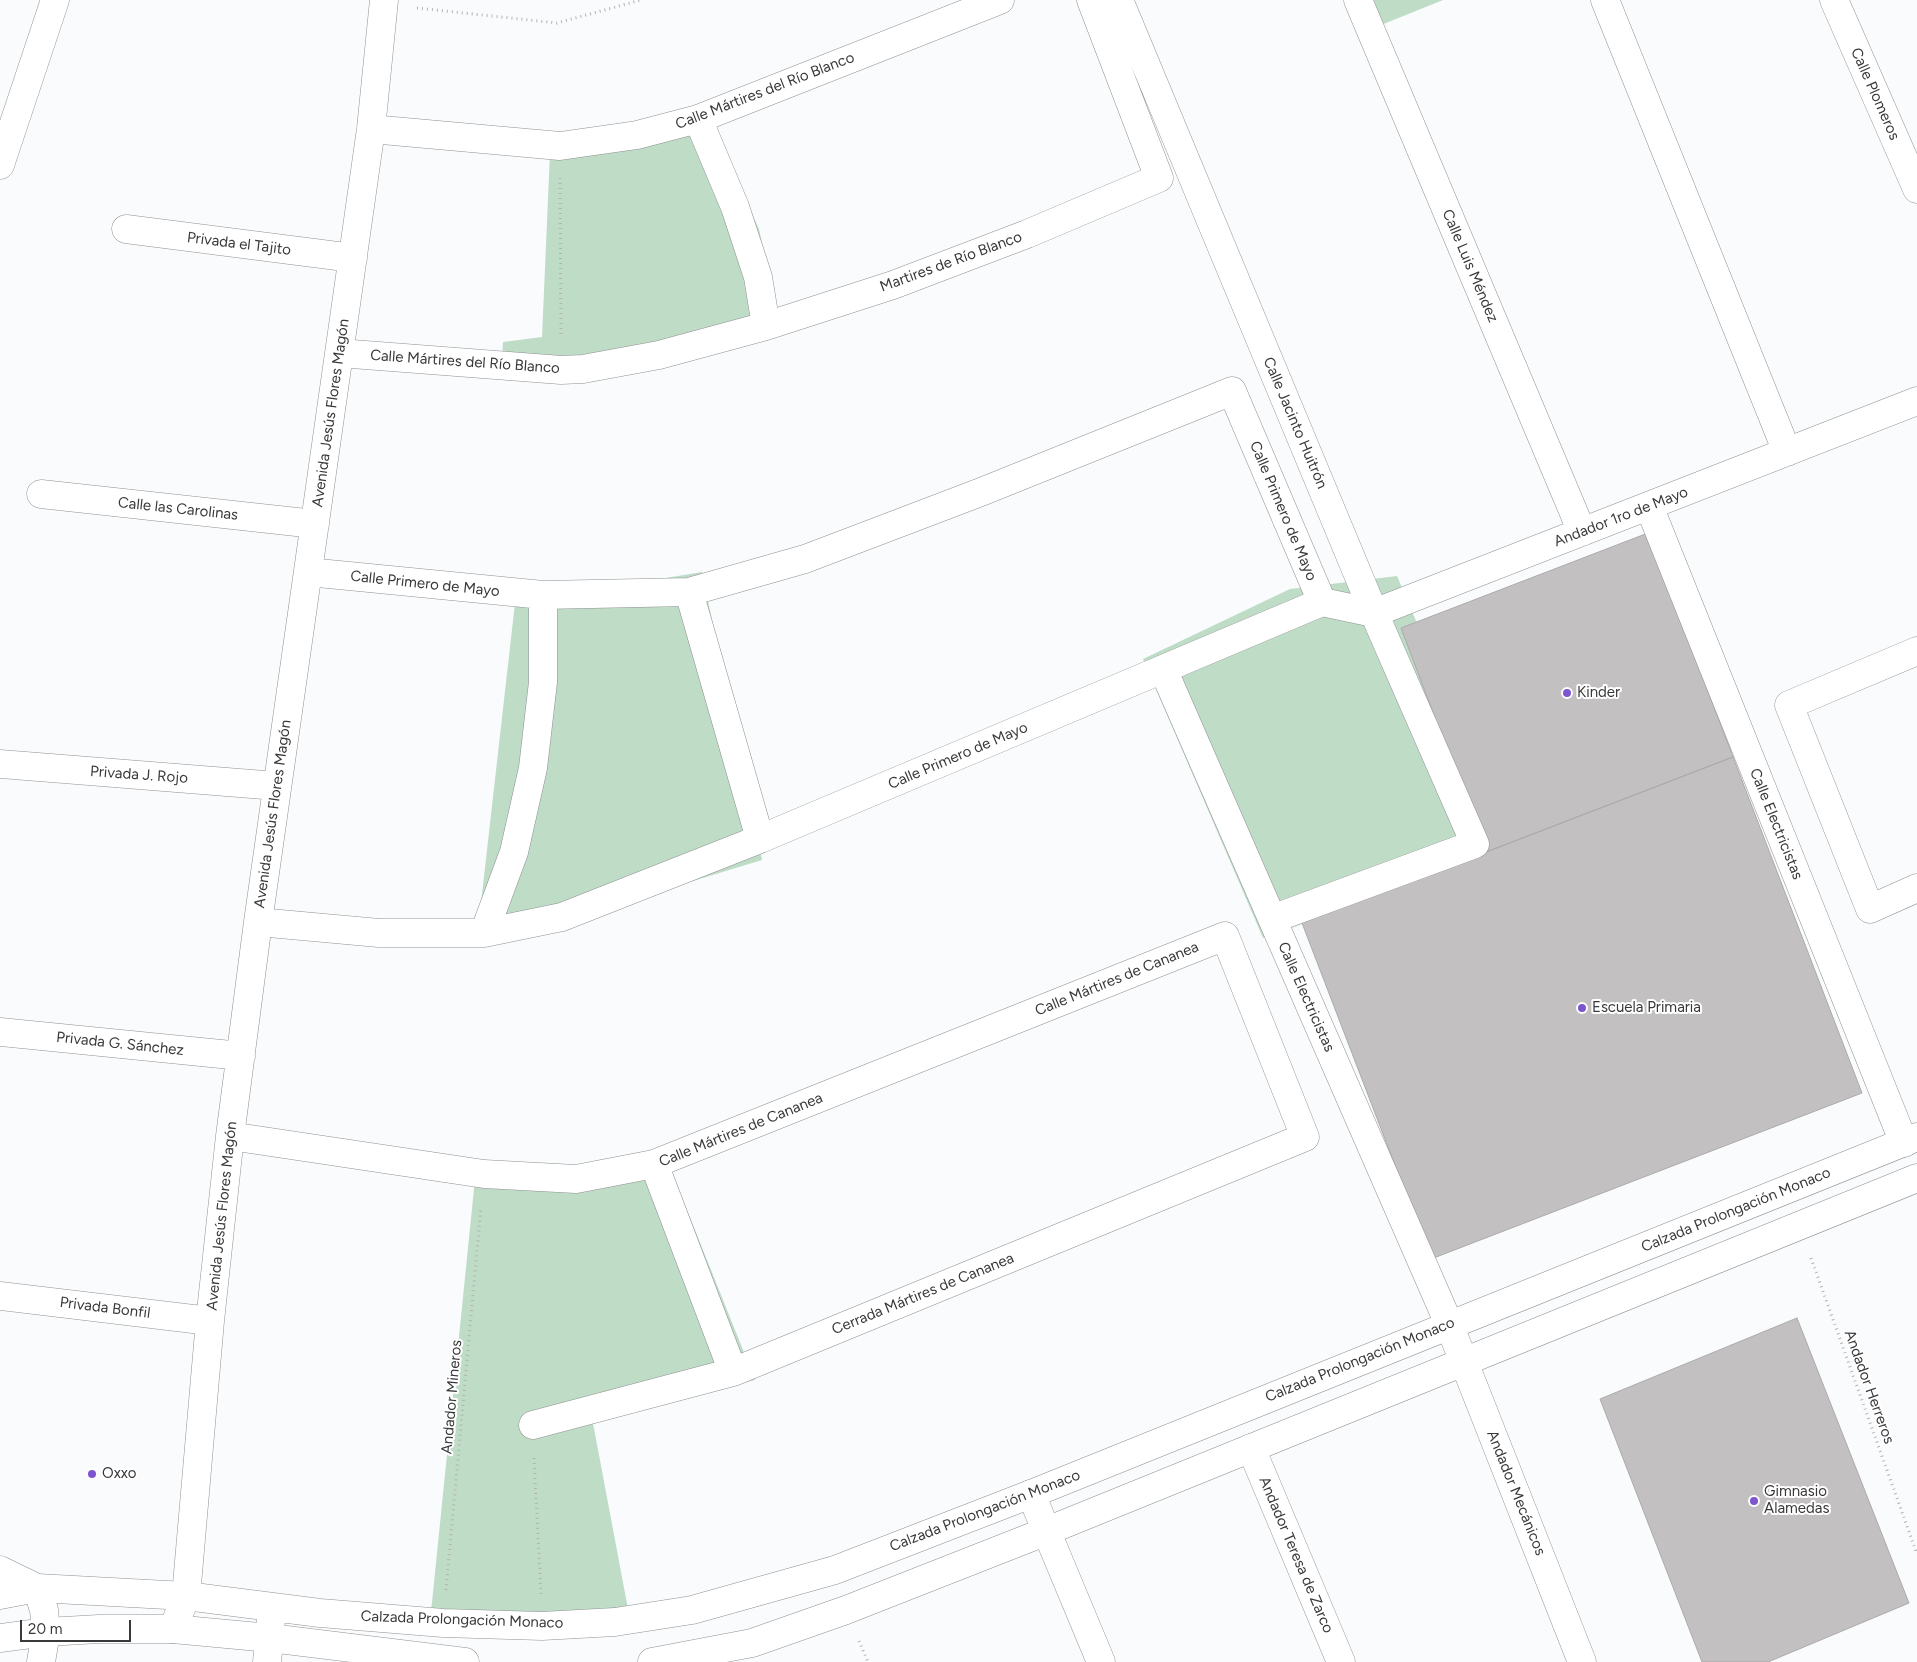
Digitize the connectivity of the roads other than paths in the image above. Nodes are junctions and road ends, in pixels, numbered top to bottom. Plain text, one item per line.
1 (55, 0) edge
2 (1000, 0) edge
3 (1091, 0) edge
4 (1118, 0) edge
5 (1358, 0) edge
6 (1605, 0) edge
7 (1834, 0) edge
8 (384, 2) edge
9 (698, 119) junction
10 (371, 130) junction
11 (0, 165) edge
12 (1917, 189) edge
13 (126, 229) dead end
14 (353, 258) junction
15 (766, 326) junction
16 (339, 353) junction
17 (1917, 401) edge
18 (1787, 452) junction
19 (41, 494) dead end
20 (1648, 506) junction
21 (315, 524) junction
22 (1582, 532) junction
23 (308, 572) junction
24 (689, 592) junction
25 (543, 595) junction
26 (1322, 602) junction
27 (1374, 613) junction
28 (1917, 651) edge
29 (1163, 669) junction
30 (0, 764) edge
31 (277, 786) junction
32 (760, 839) junction
33 (1917, 888) edge
34 (1272, 919) junction
35 (258, 922) junction
36 (484, 933) junction
37 (0, 1032) edge
38 (241, 1056) junction
39 (230, 1136) junction
40 (1305, 1136) joint
41 (1910, 1140) edge
42 (654, 1164) junction
43 (1917, 1178) edge
44 (0, 1296) edge
45 (210, 1321) junction
46 (1449, 1324) junction
47 (1464, 1362) junction
48 (733, 1372) junction
49 (533, 1425) road end
50 (1251, 1448) junction
51 (1031, 1494) junction
52 (1047, 1531) junction
53 (0, 1570) edge
54 (37, 1588) junction
55 (0, 1595) edge
56 (186, 1596) junction
57 (272, 1606) junction
58 (320, 1613) junction
59 (172, 1629) junction
60 (46, 1632) junction
61 (0, 1638) edge
62 (268, 1650) edge
63 (314, 1653) edge
64 (41, 1662) edge
65 (465, 1662) edge
66 (652, 1662) edge
67 (1101, 1662) edge
68 (1341, 1662) edge
69 (1582, 1662) edge

1 - 11 street
2 - 9 street, Calle Mártires del Río Blanco
3 - 15 street, Martires de Río Blanco
4 - 27 street, Calle Jacinto Huitrón
5 - 22 street, Calle Luis Méndez
6 - 18 street
7 - 12 street, Calle Plomeros
8 - 10 street, Avenida Jesús Flores Magón
9 - 10 street, Calle Mártires del Río Blanco
9 - 15 street
10 - 14 street, Avenida Jesús Flores Magón
13 - 14 street, Privada el Tajito
14 - 16 street, Avenida Jesús Flores Magón
15 - 16 street, Calle Mártires del Río Blanco
16 - 21 street, Avenida Jesús Flores Magón
17 - 18 street, Andador 1ro de Mayo
18 - 20 street, Andador 1ro de Mayo
19 - 21 street, Calle las Carolinas
20 - 22 street, Andador 1ro de Mayo
20 - 41 street, Calle Electricistas
21 - 23 street, Avenida Jesús Flores Magón
22 - 27 street, Andador 1ro de Mayo
23 - 25 street, Calle Primero de Mayo
23 - 31 street, Avenida Jesús Flores Magón
24 - 25 street, Calle Primero de Mayo
24 - 26 street, Calle Primero de Mayo
24 - 32 street
25 - 36 street
26 - 27 street
26 - 29 street, Calle Primero de Mayo
27 - 34 street, Calle Jacinto Huitrón
28 - 33 street
29 - 32 street, Calle Primero de Mayo
29 - 34 street, Calle Electricistas
30 - 31 street, Privada J. Rojo
31 - 35 street, Avenida Jesús Flores Magón
32 - 36 street, Calle Primero de Mayo
34 - 46 street, Calle Electricistas
35 - 36 street, Calle Primero de Mayo
35 - 38 street, Avenida Jesús Flores Magón
37 - 38 street, Privada G. Sánchez
38 - 39 street, Avenida Jesús Flores Magón
39 - 42 street, Calle Mártires de Cananea
39 - 45 street, Avenida Jesús Flores Magón
40 - 42 street, Calle Mártires de Cananea
40 - 48 street, Cerrada Mártires de Cananea
41 - 46 street, Calzada Prolongación Monaco
42 - 48 street
43 - 47 street
44 - 45 street, Privada Bonfil
45 - 56 street, Avenida Jesús Flores Magón
46 - 47 street, Andador Mecánicos
46 - 51 street, Calzada Prolongación Monaco
47 - 50 street
47 - 69 street, Andador Mecánicos
48 - 49 street, Cerrada Mártires de Cananea
50 - 52 street
50 - 68 street, Andador Teresa de Zarco
51 - 52 street
51 - 58 street, Calzada Prolongación Monaco
52 - 66 street
52 - 67 street
53 - 54 street
54 - 55 street, Calzada Prolongación Monaco
54 - 56 street, Calzada Prolongación Monaco
54 - 60 street
56 - 57 street, Calzada Prolongación Monaco
56 - 59 street, Avenida Jesús Flores Magón
57 - 58 street, Calzada Prolongación Monaco
57 - 62 street
58 - 63 street
59 - 60 street
59 - 62 street
60 - 61 street
60 - 64 street
62 - 63 street
63 - 65 street

